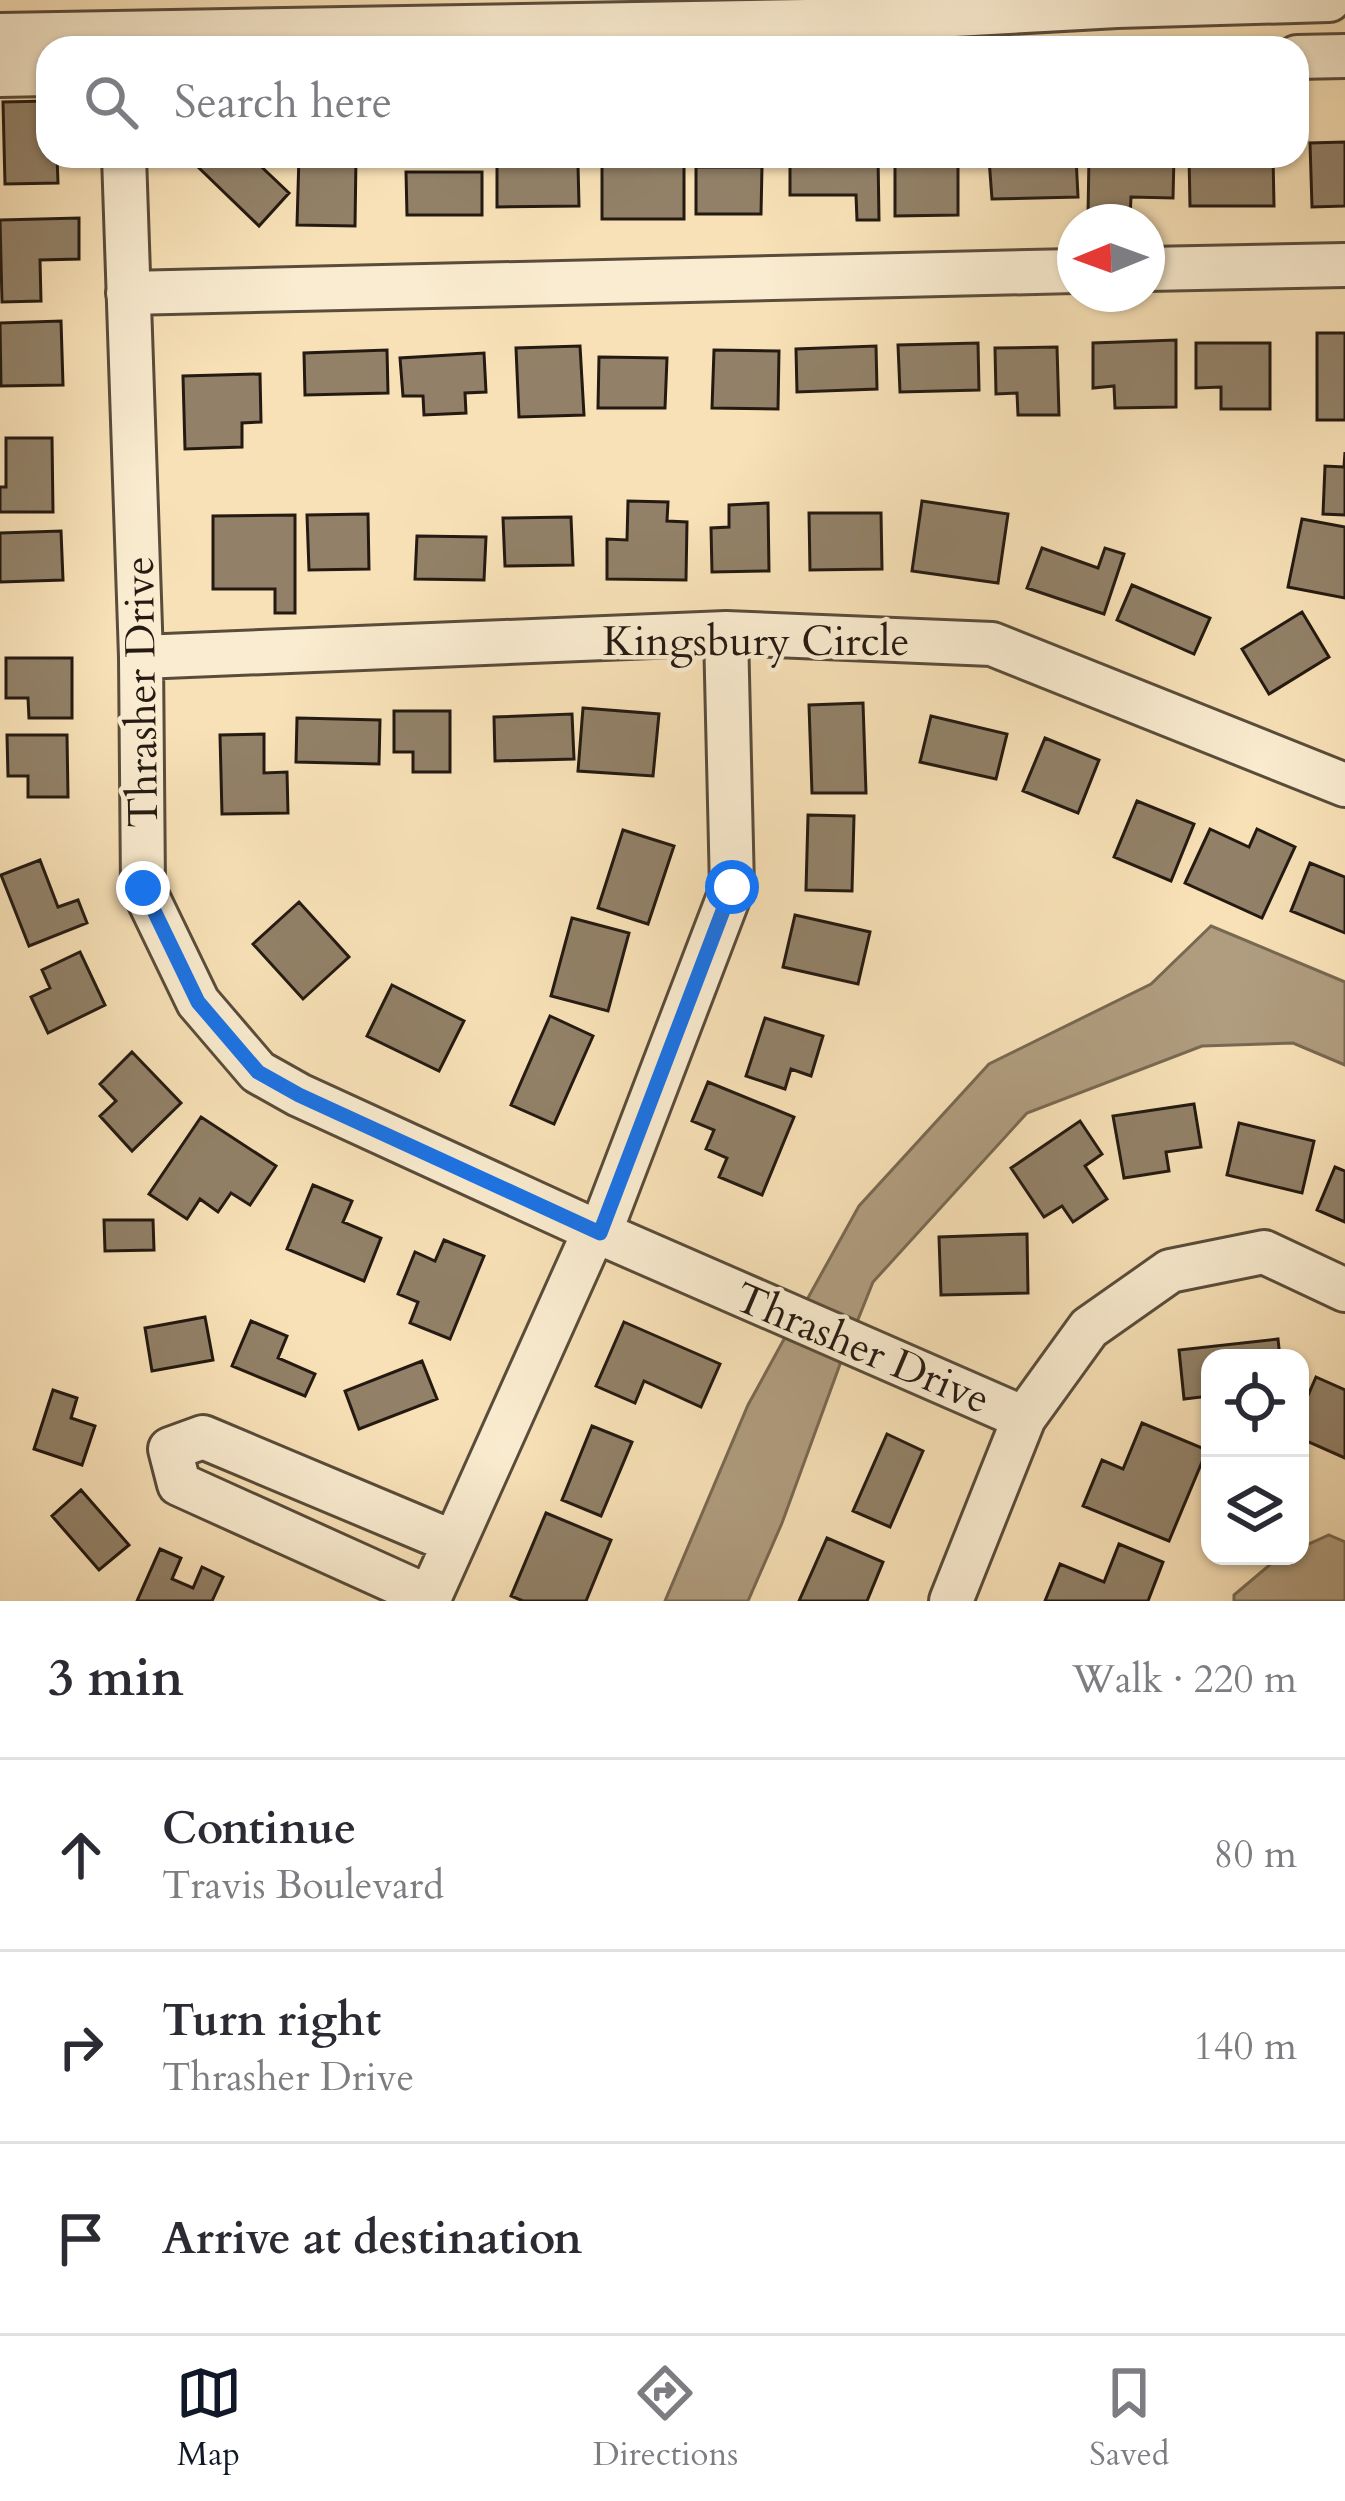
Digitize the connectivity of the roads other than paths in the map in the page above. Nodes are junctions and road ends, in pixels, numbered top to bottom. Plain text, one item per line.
1 (1329, 0) edge
2 (406, 25) edge
3 (461, 25) edge
4 (0, 35) edge
5 (1345, 56) edge
6 (1309, 57) edge
7 (36, 74) edge
8 (0, 75) edge
9 (124, 168) edge
10 (1345, 265) edge
11 (1165, 269) edge
12 (1057, 271) edge
13 (128, 293) junction
14 (726, 633) junction
15 (141, 657) junction
16 (1345, 785) edge
17 (600, 1233) junction
18 (1345, 1290) edge
19 (1024, 1418) junction
20 (453, 1542) junction
21 (428, 1599) edge
22 (950, 1601) edge

1 - 3 street
2 - 3 street
2 - 4 street
5 - 6 street
7 - 8 street
9 - 13 street, Thrasher Drive
10 - 11 street
12 - 13 street
13 - 15 street, Thrasher Drive
14 - 15 street, Kingsbury Circle
14 - 16 street, Kingsbury Circle
14 - 17 street
15 - 17 street, Thrasher Drive
17 - 19 street, Thrasher Drive
17 - 20 street
18 - 19 street
19 - 22 street
20 - 21 street
20 - 21 street

